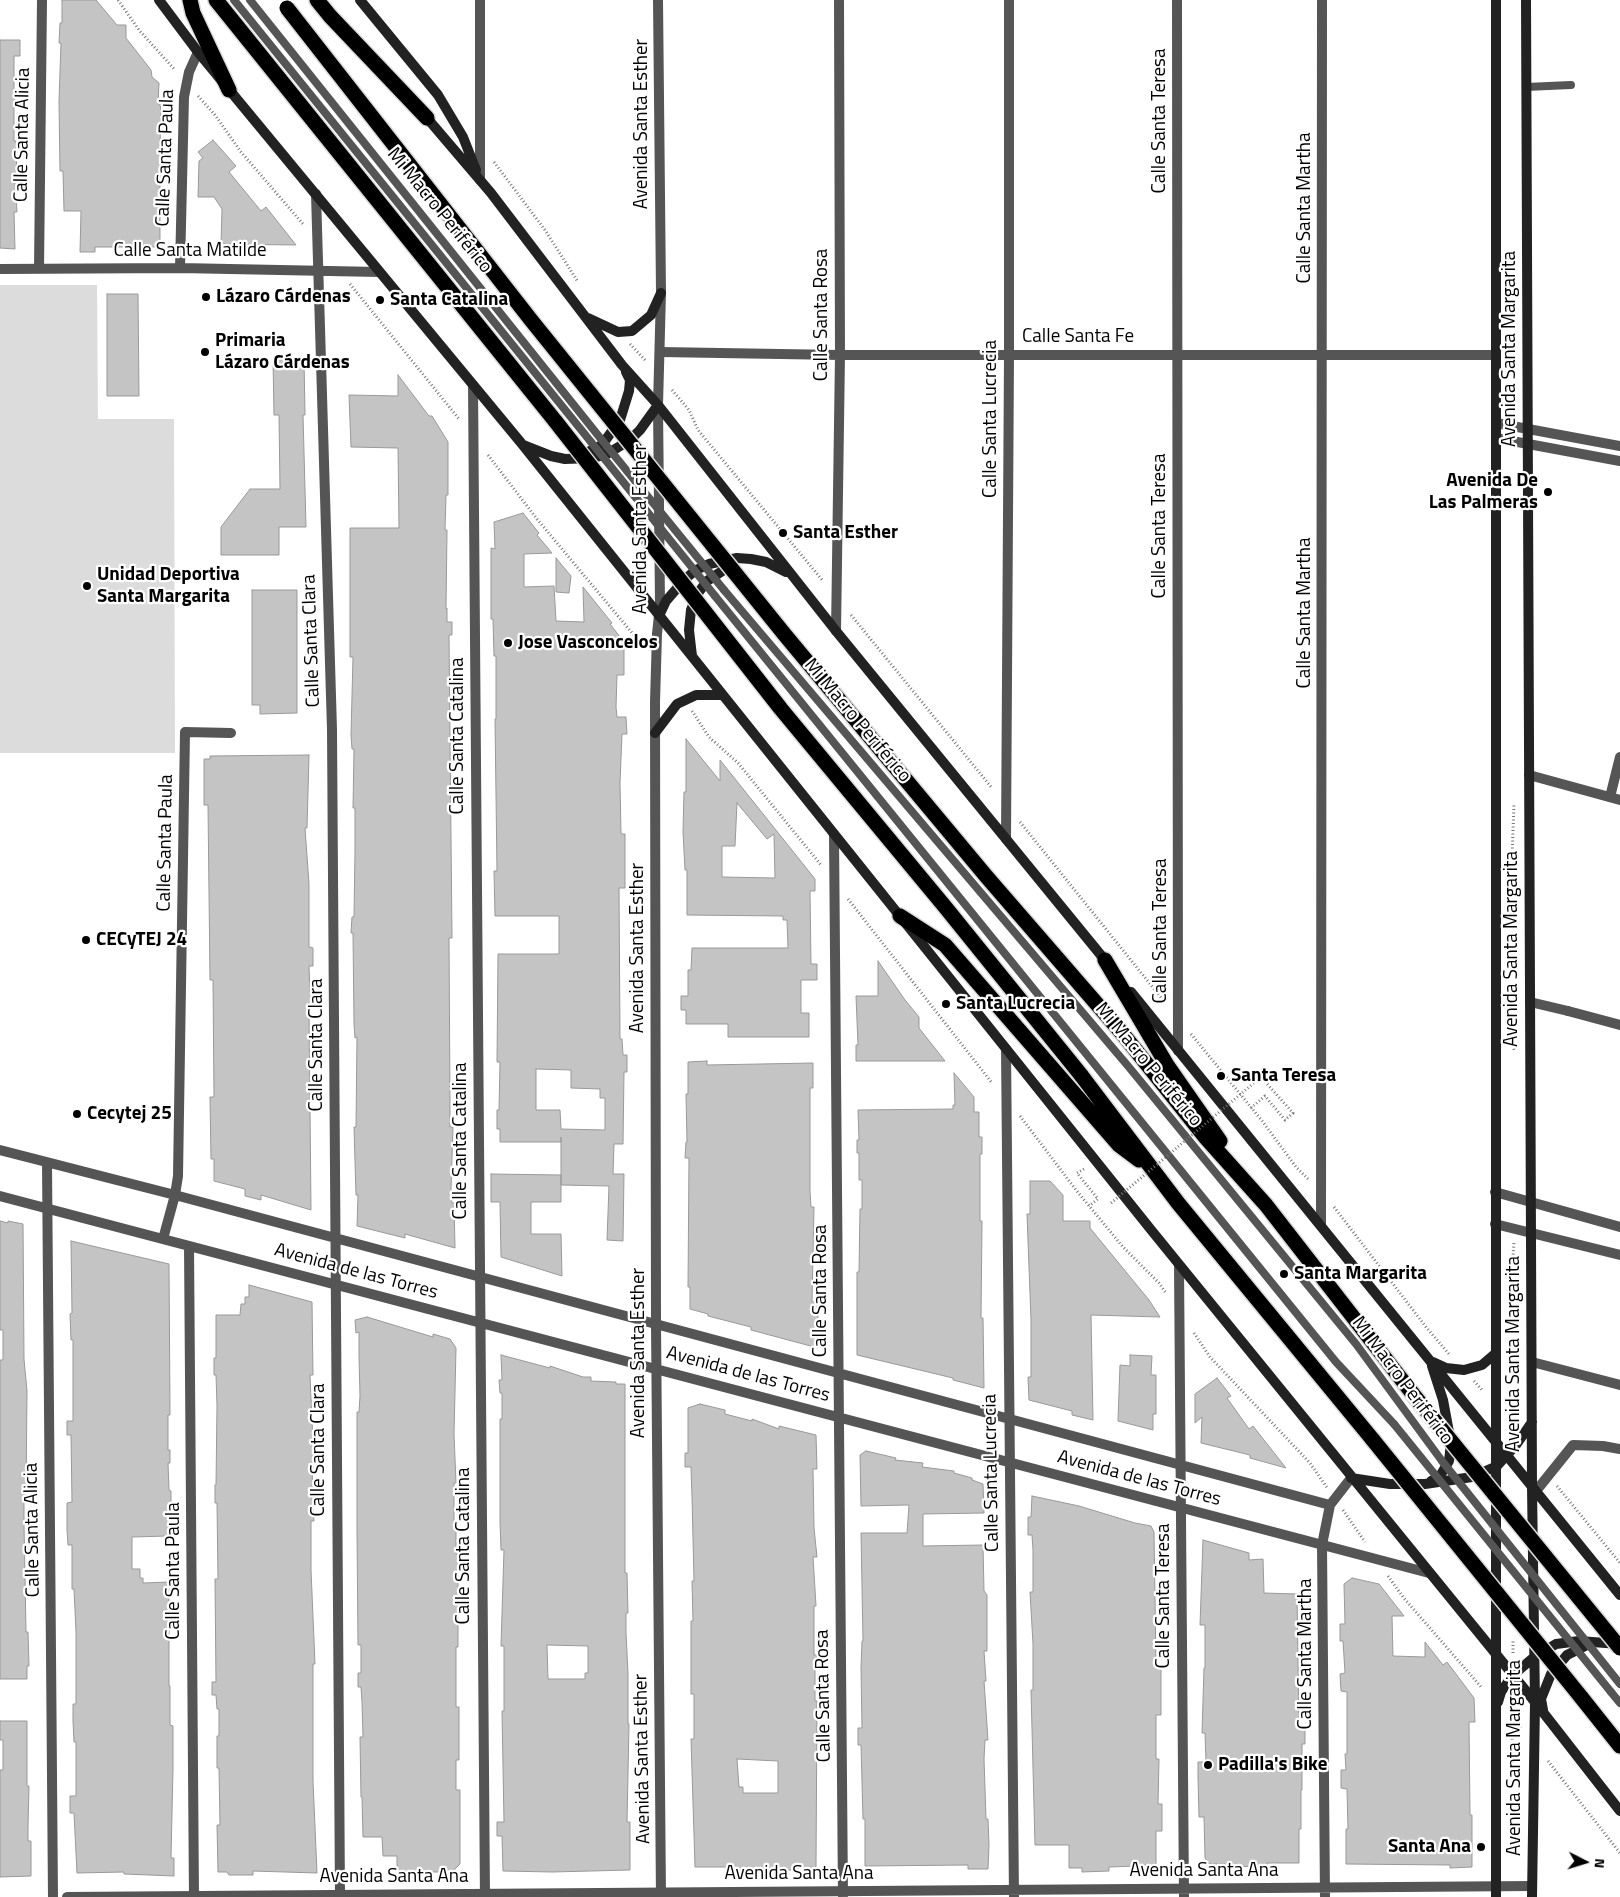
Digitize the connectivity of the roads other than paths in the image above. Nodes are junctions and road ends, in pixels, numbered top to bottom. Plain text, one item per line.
1 (42, 0) edge
2 (159, 0) edge
3 (190, 0) edge
4 (216, 0) edge
5 (234, 0) edge
6 (250, 0) edge
7 (317, 0) edge
8 (360, 0) edge
9 (480, 0) edge
10 (658, 0) edge
11 (839, 0) edge
12 (1009, 0) edge
13 (1177, 0) edge
14 (1322, 0) edge
15 (1496, 0) edge
16 (1526, 0) edge
17 (284, 4) edge
18 (198, 52) junction
19 (1571, 85) dead end
20 (1526, 87) junction
21 (229, 90) junction
22 (427, 118) joint
23 (480, 180) junction
24 (316, 194) junction
25 (180, 268) junction
26 (0, 269) edge
27 (39, 269) junction
28 (318, 270) junction
29 (379, 272) junction
30 (661, 293) junction
31 (585, 317) junction
32 (660, 352) junction
33 (840, 355) junction
34 (1009, 355) junction
35 (1178, 355) junction
36 (1323, 355) junction
37 (1496, 355) junction
38 (622, 365) junction
39 (473, 385) junction
40 (658, 405) junction
41 (1496, 423) junction
42 (1528, 429) junction
43 (1496, 438) junction
44 (522, 444) junction
45 (1527, 444) junction
46 (1620, 446) edge
47 (573, 459) junction
48 (1620, 461) edge
49 (744, 558) junction
50 (791, 575) junction
51 (659, 616) junction
52 (836, 631) junction
53 (692, 657) junction
54 (722, 695) junction
55 (231, 733) dead end
56 (656, 733) junction
57 (1620, 757) edge
58 (1529, 775) junction
59 (1615, 798) edge
60 (834, 835) junction
61 (1006, 839) junction
62 (900, 916) junction
63 (1105, 960) junction
64 (1530, 1002) junction
65 (1620, 1026) edge
66 (1006, 1049) junction
67 (1178, 1051) junction
68 (0, 1150) edge
69 (47, 1163) junction
70 (1154, 1171) junction
71 (1495, 1192) junction
72 (175, 1195) junction
73 (0, 1196) edge
74 (1531, 1202) junction
75 (1266, 1205) junction
76 (47, 1208) junction
77 (1495, 1224) junction
78 (1321, 1225) junction
79 (1620, 1227) edge
80 (1531, 1233) junction
81 (163, 1239) junction
82 (336, 1240) junction
83 (189, 1246) junction
84 (1620, 1255) edge
85 (1180, 1266) junction
86 (480, 1278) junction
87 (336, 1284) junction
88 (480, 1323) junction
89 (656, 1325) junction
90 (1496, 1353) junction
91 (1430, 1360) junction
92 (1532, 1362) junction
93 (656, 1369) junction
94 (839, 1374) junction
95 (1620, 1385) edge
96 (839, 1418) junction
97 (1009, 1419) junction
98 (1532, 1422) junction
99 (1496, 1442) junction
100 (1620, 1449) edge
101 (1507, 1455) junction
102 (1010, 1463) junction
103 (1181, 1465) junction
104 (1497, 1466) junction
105 (1351, 1478) junction
106 (1425, 1484) junction
107 (1534, 1489) junction
108 (1332, 1502) junction
109 (1181, 1508) junction
110 (1322, 1545) junction
111 (1429, 1573) junction
112 (1620, 1595) edge
113 (1600, 1642) junction
114 (1620, 1646) edge
115 (1496, 1656) junction
116 (1533, 1658) junction
117 (1512, 1676) junction
118 (1620, 1684) edge
119 (1535, 1702) junction
120 (1620, 1703) edge
121 (1496, 1706) junction
122 (1543, 1713) junction
123 (1620, 1746) edge
124 (1620, 1811) edge
125 (1496, 1886) junction
126 (1325, 1892) edge
127 (1532, 1892) edge
128 (1014, 1893) edge
129 (1184, 1893) edge
130 (843, 1894) edge
131 (485, 1895) edge
132 (661, 1895) edge
133 (340, 1896) edge
134 (53, 1897) edge
135 (67, 1897) edge
136 (194, 1897) edge
137 (1496, 1897) edge

1 - 27 street, Calle Santa Alicia
2 - 18 main road
3 - 21 highway
4 - 70 highway, bridge
5 - 120 lane, Mi Macro Periférico, bridge
6 - 118 lane, Mi Macro Periférico, bridge
7 - 22 highway
8 - 23 main road
9 - 23 street
10 - 30 street, Avenida Santa Esther
11 - 33 street, Calle Santa Rosa
12 - 34 street, Calle Santa Lucrecia
13 - 35 street, Calle Santa Teresa
14 - 36 street, Calle Santa Martha
15 - 37 main road, Avenida Santa Margarita
16 - 20 main road, Avenida Santa Margarita
17 - 75 highway, bridge
18 - 21 main road
18 - 25 street, Calle Santa Paula
19 - 20 lane
20 - 42 main road, Avenida Santa Margarita
21 - 24 main road
22 - 23 main road
23 - 31 main road
24 - 28 street, Calle Santa Clara
24 - 29 main road
25 - 27 street, Calle Santa Matilde
25 - 28 street, Calle Santa Matilde
26 - 27 street, Calle Santa Matilde
28 - 29 street, Calle Santa Matilde
28 - 82 street, Calle Santa Clara
29 - 39 main road
30 - 31 main road
30 - 32 street, Avenida Santa Esther
31 - 38 main road
32 - 33 street, Calle Santa Fe
32 - 40 street, Avenida Santa Esther
33 - 34 street, Calle Santa Fe
33 - 52 street, Calle Santa Rosa
34 - 35 street, Calle Santa Fe
34 - 61 street, Calle Santa Lucrecia
35 - 36 street, Calle Santa Fe
35 - 67 street, Calle Santa Teresa
36 - 37 street, Calle Santa Fe
36 - 78 street, Calle Santa Martha
37 - 41 main road, Avenida Santa Margarita
38 - 40 main road
38 - 47 main road
39 - 44 main road
39 - 86 street, Calle Santa Catalina
40 - 47 main road
40 - 50 main road
40 - 51 street, Avenida Santa Esther
41 - 42 street
41 - 43 main road, Avenida Santa Margarita
42 - 45 main road, Avenida Santa Margarita
42 - 46 street
43 - 45 street
43 - 71 main road, Avenida Santa Margarita
44 - 47 main road
44 - 51 main road
45 - 48 street
45 - 58 main road, Avenida Santa Margarita
49 - 50 main road
49 - 51 main road
49 - 53 main road
50 - 52 main road
51 - 53 main road
51 - 56 street, Avenida Santa Esther
52 - 61 main road
53 - 54 main road
54 - 56 main road
54 - 60 main road
55 - 72 street, Calle Santa Paula
56 - 89 street, Avenida Santa Esther
57 - 59 street
58 - 59 street
58 - 64 main road, Avenida Santa Margarita
60 - 62 main road
60 - 94 street, Calle Santa Rosa
61 - 63 main road
62 - 66 main road
62 - 70 highway
63 - 67 main road
63 - 75 highway
64 - 65 street
64 - 74 main road, Avenida Santa Margarita
66 - 85 main road
66 - 97 street, Calle Santa Lucrecia
67 - 78 main road
68 - 69 street, Avenida de las Torres
69 - 72 street, Avenida de las Torres
69 - 76 street, Calle Santa Alicia
70 - 123 highway, bridge
71 - 74 street
71 - 77 main road, Avenida Santa Margarita
72 - 81 street, Calle Santa Paula
72 - 82 street, Avenida de las Torres
73 - 76 street, Avenida de las Torres
74 - 79 street
74 - 80 main road, Avenida Santa Margarita
75 - 114 highway, bridge
76 - 81 street, Avenida de las Torres
76 - 134 street, Calle Santa Alicia
77 - 80 street
77 - 90 main road, Avenida Santa Margarita
78 - 91 main road
80 - 84 street
80 - 92 main road, Avenida Santa Margarita
81 - 83 street, Avenida de las Torres
82 - 86 street, Avenida de las Torres
82 - 87 street, Calle Santa Clara
83 - 87 street, Avenida de las Torres
83 - 136 street, Calle Santa Paula
85 - 103 street, Calle Santa Teresa
85 - 105 main road
86 - 88 street, Calle Santa Catalina
86 - 89 street, Avenida de las Torres
87 - 88 street, Avenida de las Torres
87 - 133 street, Calle Santa Clara
88 - 93 street, Avenida de las Torres
88 - 131 street, Calle Santa Catalina
89 - 93 street, Avenida Santa Esther
89 - 94 street, Avenida de las Torres
90 - 91 main road
90 - 99 main road, Avenida Santa Margarita
91 - 99 main road
91 - 106 main road
92 - 95 street
92 - 98 main road, Avenida Santa Margarita
93 - 96 street, Avenida de las Torres
93 - 132 street, Avenida Santa Esther
94 - 96 street, Calle Santa Rosa
94 - 97 street, Avenida de las Torres
96 - 102 street, Avenida de las Torres
96 - 130 street, Calle Santa Rosa
97 - 102 street, Calle Santa Lucrecia
97 - 103 street, Avenida de las Torres
98 - 101 main road
98 - 107 main road, Avenida Santa Margarita
99 - 101 main road
99 - 104 main road, Avenida Santa Margarita
100 - 107 street
101 - 104 main road
101 - 107 main road
102 - 109 street, Avenida de las Torres
102 - 128 street, Calle Santa Lucrecia
103 - 108 street, Avenida de las Torres
103 - 109 street, Calle Santa Teresa
104 - 106 main road
104 - 115 main road, Avenida Santa Margarita
105 - 106 main road
105 - 108 street, Calle Santa Martha
105 - 111 main road
107 - 112 main road
107 - 116 main road, Avenida Santa Margarita
108 - 110 street, Calle Santa Martha
109 - 110 street, Avenida de las Torres
109 - 129 street, Calle Santa Teresa
110 - 111 street, Avenida de las Torres
110 - 126 street, Calle Santa Martha
111 - 115 main road
113 - 114 main road
113 - 116 main road
113 - 122 main road
115 - 117 main road
115 - 121 main road, Avenida Santa Margarita
116 - 117 main road
116 - 119 main road, Avenida Santa Margarita
117 - 119 main road
117 - 121 main road
119 - 122 main road
119 - 127 main road, Avenida Santa Margarita
121 - 125 main road, Avenida Santa Margarita
122 - 124 main road
125 - 126 street, Avenida Santa Ana
125 - 127 street, Avenida Santa Ana
125 - 137 main road, Avenida Santa Margarita
126 - 129 street, Avenida Santa Ana
128 - 129 street, Avenida Santa Ana
128 - 130 street, Avenida Santa Ana
130 - 132 street, Avenida Santa Ana
131 - 132 street, Avenida Santa Ana
131 - 133 street, Avenida Santa Ana
133 - 136 street, Avenida Santa Ana
135 - 136 street, Avenida Santa Ana

